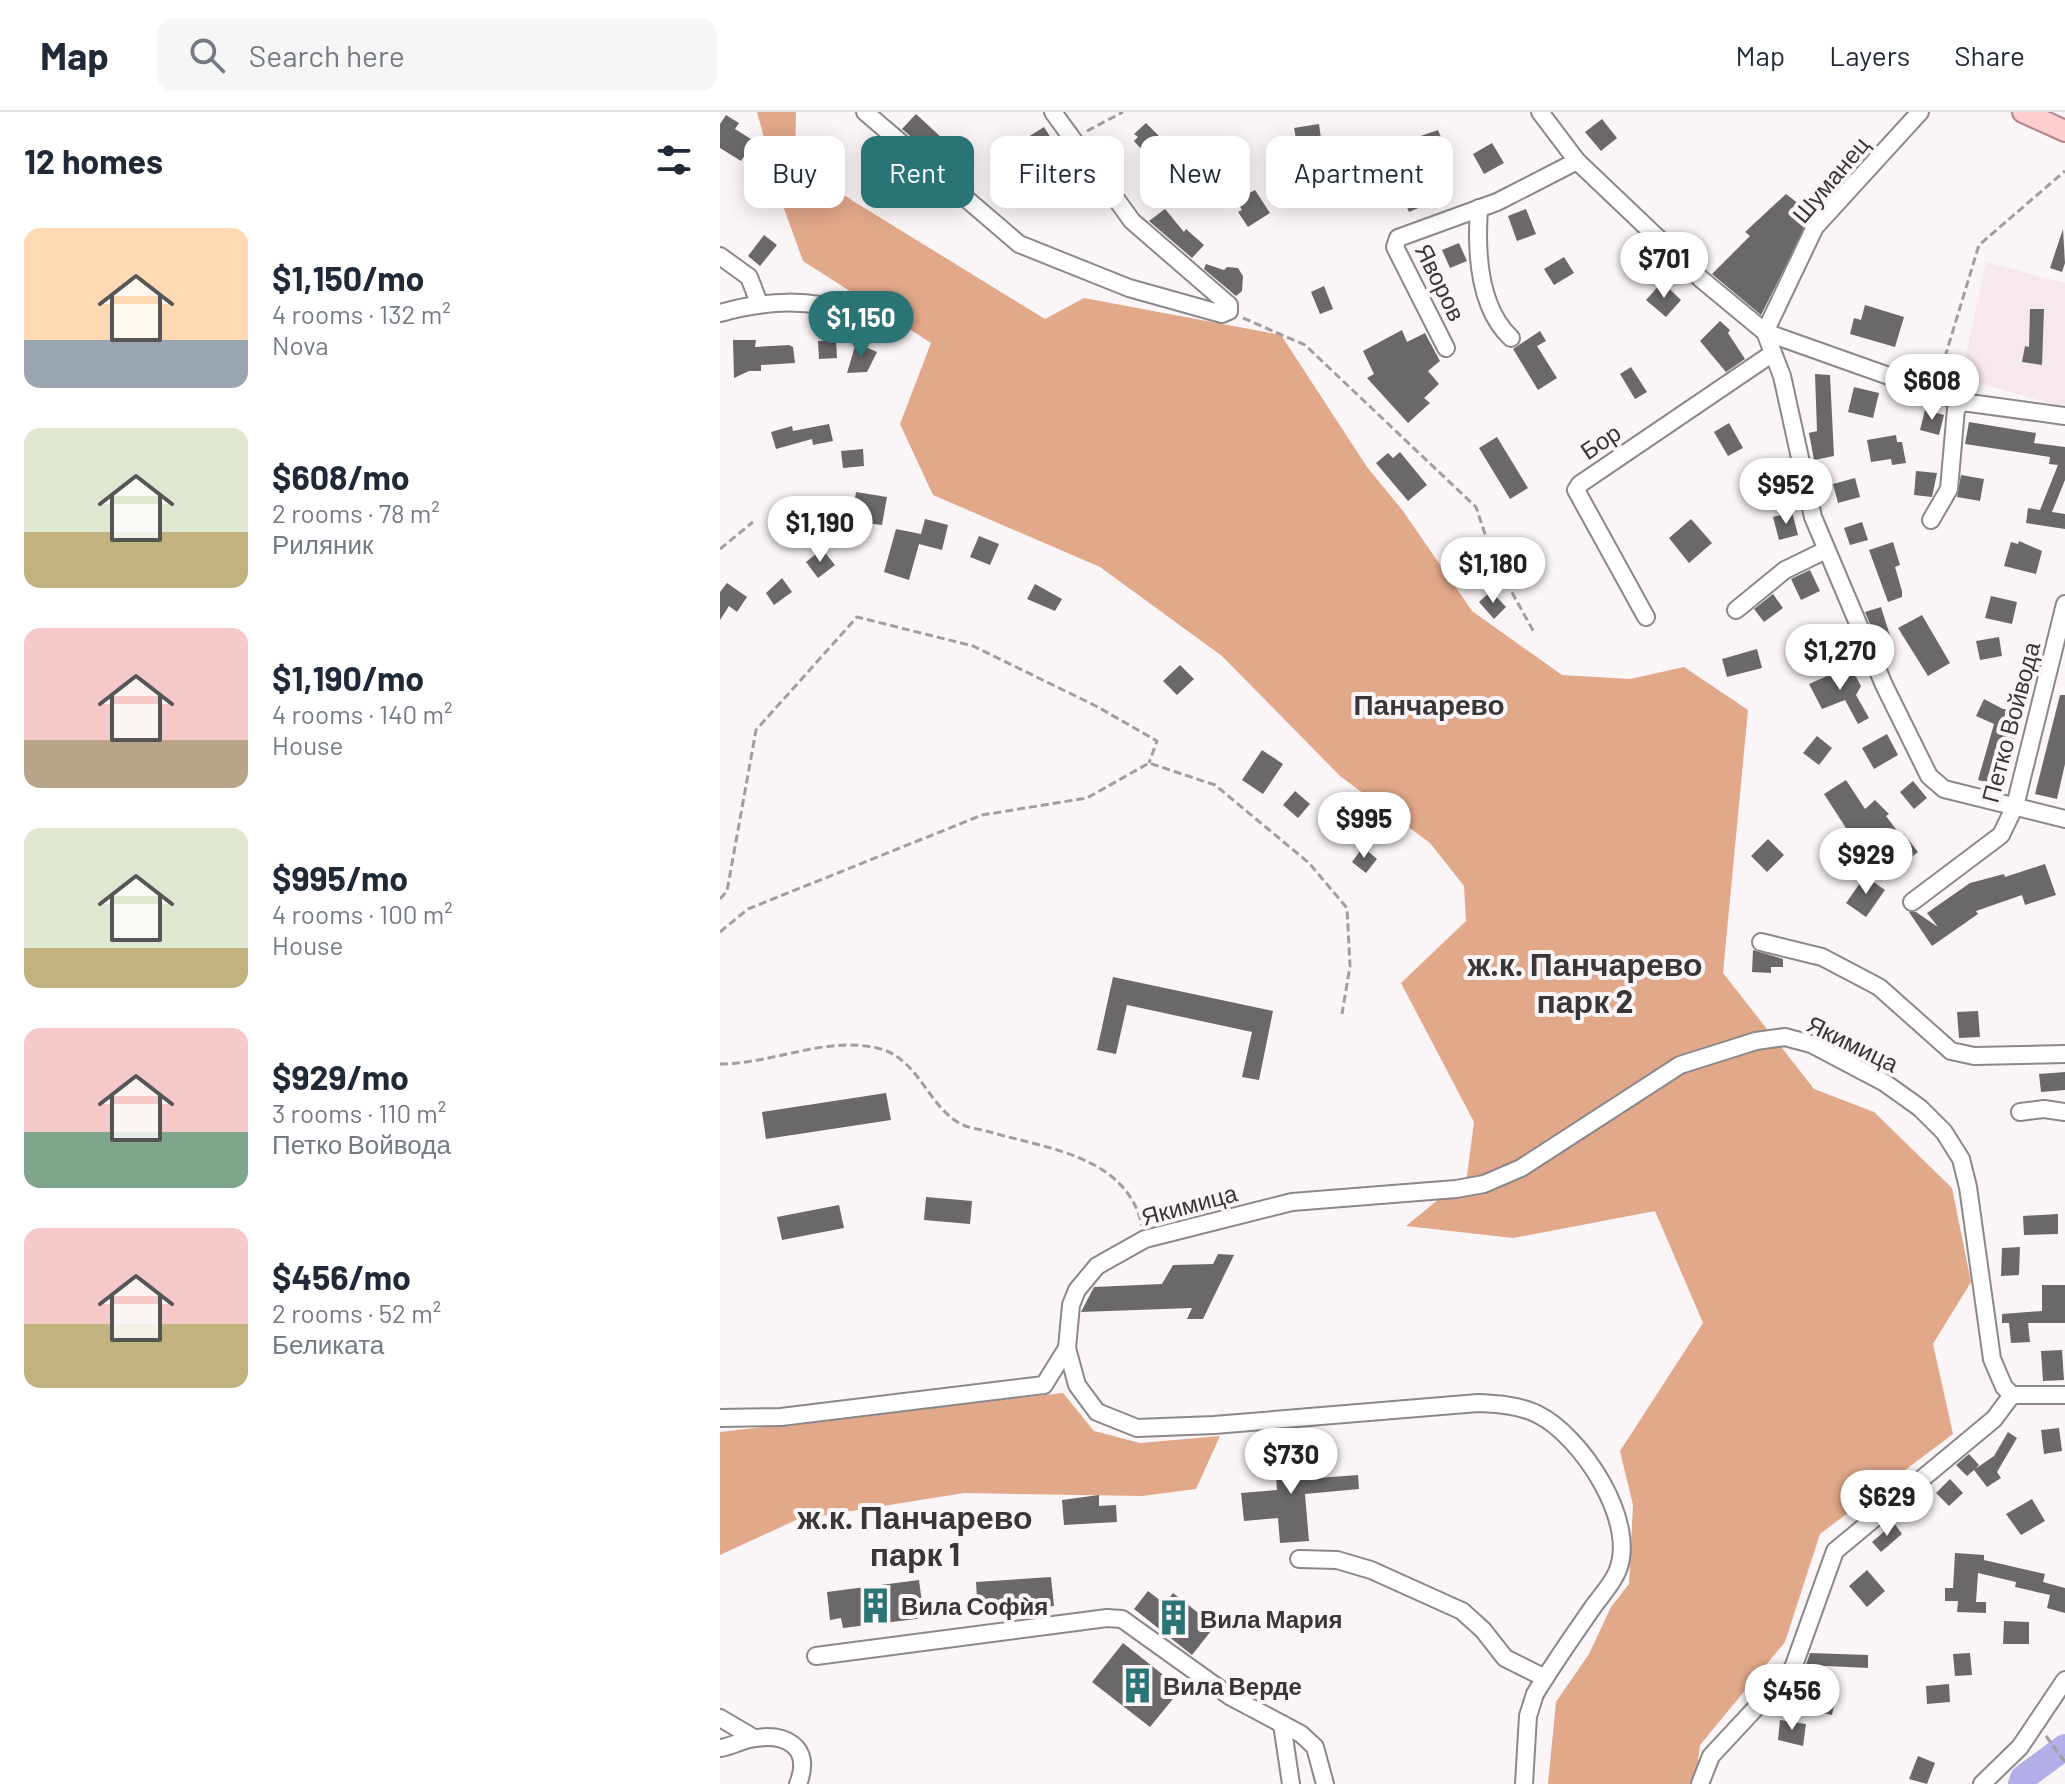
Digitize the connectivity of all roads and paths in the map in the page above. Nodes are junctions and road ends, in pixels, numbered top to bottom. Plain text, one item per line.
1 (865, 112) edge
2 (1053, 112) edge
3 (1123, 112) edge
4 (1540, 112) edge
5 (1920, 112) edge
6 (2023, 112) edge
7 (2065, 131) edge
8 (1068, 136) edge
9 (1071, 136) edge
10 (1577, 161) junction
11 (2065, 171) edge
12 (1122, 208) edge
13 (1479, 208) junction
14 (720, 256) edge
15 (759, 303) junction
16 (1229, 311) junction
17 (720, 313) edge
18 (856, 314) dead end
19 (1765, 332) junction
20 (1511, 338) dead end
21 (1446, 348) dead end
22 (1773, 353) junction
23 (1935, 391) junction
24 (1962, 402) junction
25 (2065, 416) edge
26 (1931, 520) dead end
27 (753, 522) dead end
28 (720, 549) edge
29 (1826, 550) junction
30 (2065, 604) edge
31 (1736, 610) dead end
32 (1646, 617) dead end
33 (1535, 634) dead end
34 (1149, 763) junction
35 (2015, 806) junction
36 (2065, 819) edge
37 (720, 899) edge
38 (1912, 902) dead end
39 (720, 932) edge
40 (1761, 942) dead end
41 (1342, 1014) dead end
42 (2065, 1054) edge
43 (720, 1064) edge
44 (2020, 1112) dead end
45 (2065, 1112) edge
46 (1145, 1239) junction
47 (1067, 1348) junction
48 (2012, 1395) junction
49 (2065, 1395) edge
50 (720, 1418) edge
51 (1299, 1559) dead end
52 (816, 1656) dead end
53 (1545, 1678) junction
54 (2064, 1682) edge
55 (720, 1718) edge
56 (1282, 1724) junction
57 (754, 1738) junction
58 (2050, 1740) dead end
59 (720, 1748) edge
60 (2065, 1762) edge
61 (798, 1784) edge
62 (1291, 1784) edge
63 (1325, 1784) edge
64 (1524, 1784) edge
65 (1700, 1784) edge
66 (1982, 1784) edge

1 - 16 street
2 - 8 street
3 - 9 path
4 - 10 street
5 - 19 street, Шуманец
6 - 7 main road
10 - 13 street, Яворов
10 - 19 street
11 - 23 path
12 - 16 street
13 - 20 street
13 - 21 street, Яворов
14 - 15 street
15 - 17 street
15 - 18 street
16 - 33 path
19 - 22 street
19 - 23 street
22 - 29 street
22 - 32 street, Бор
23 - 24 street
24 - 25 street
24 - 26 street
27 - 28 path
29 - 31 street
29 - 35 street
30 - 35 street, Петко Войвода
34 - 37 path
34 - 39 path
34 - 41 path
35 - 36 street
35 - 38 street, Петко Войвода
40 - 42 street
43 - 46 path
44 - 45 street
46 - 47 street, Якимица
46 - 48 street, Якимица
47 - 50 street
47 - 53 street, Якимица
48 - 49 street
48 - 65 street
51 - 53 street
52 - 56 street
53 - 64 street, Якимица
54 - 66 street
55 - 57 street
56 - 62 street
56 - 63 street
57 - 59 street
57 - 61 street
58 - 60 path

